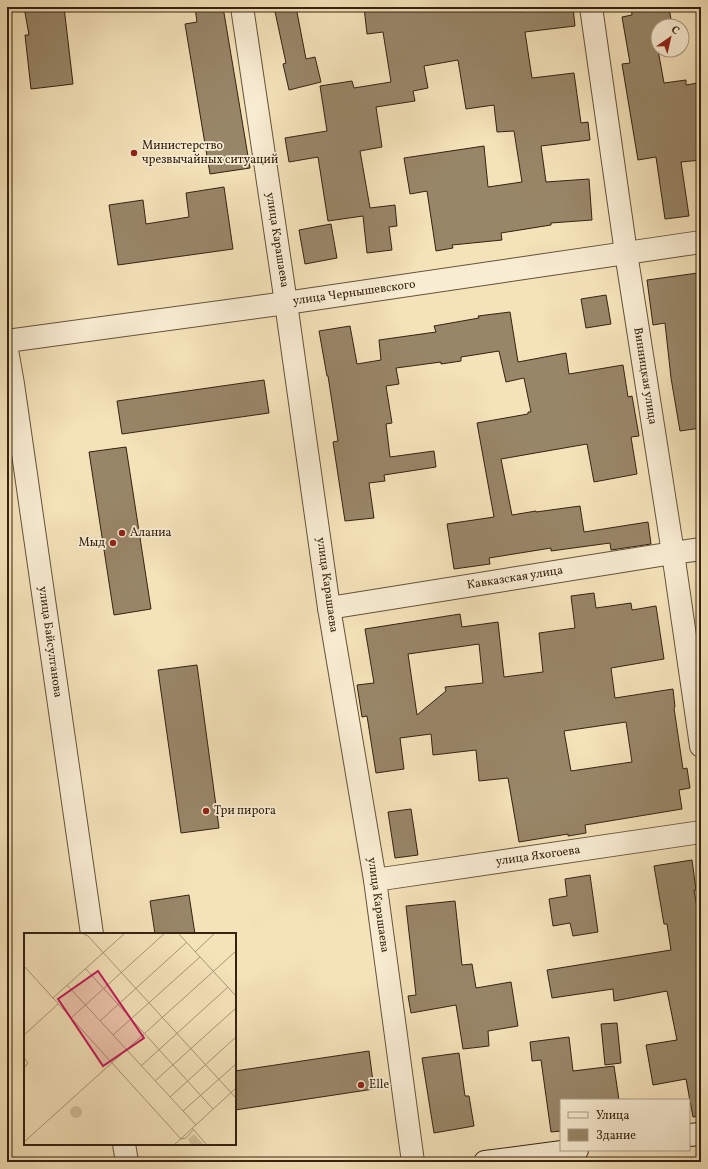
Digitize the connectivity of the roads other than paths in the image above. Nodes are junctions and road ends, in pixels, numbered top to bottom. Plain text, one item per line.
1 (242, 7) edge
2 (591, 7) edge
3 (701, 242) edge
4 (626, 253) junction
5 (286, 303) junction
6 (7, 341) edge
7 (7, 350) edge
8 (701, 549) edge
9 (673, 553) junction
10 (329, 608) junction
11 (701, 746) edge
12 (701, 832) edge
13 (375, 880) junction
14 (92, 933) edge
15 (701, 1134) edge
16 (690, 1135) edge
17 (124, 1145) edge
18 (569, 1151) edge
19 (127, 1162) edge
20 (413, 1162) edge
21 (485, 1162) edge

1 - 5 street, улица Карашаева
2 - 4 street, Винницкая улица
3 - 4 street, улица Чернышевского
4 - 5 street, улица Чернышевского
4 - 9 street, Винницкая улица
5 - 6 street, улица Чернышевского
5 - 10 street, улица Карашаева
7 - 14 street, улица Байсултанова
8 - 9 street, Кавказская улица
9 - 10 street, Кавказская улица
9 - 11 street, Винницкая улица
10 - 13 street, улица Карашаева
12 - 13 street, улица Яхогоева
13 - 20 street, улица Карашаева
15 - 16 street
17 - 19 street
18 - 21 street

